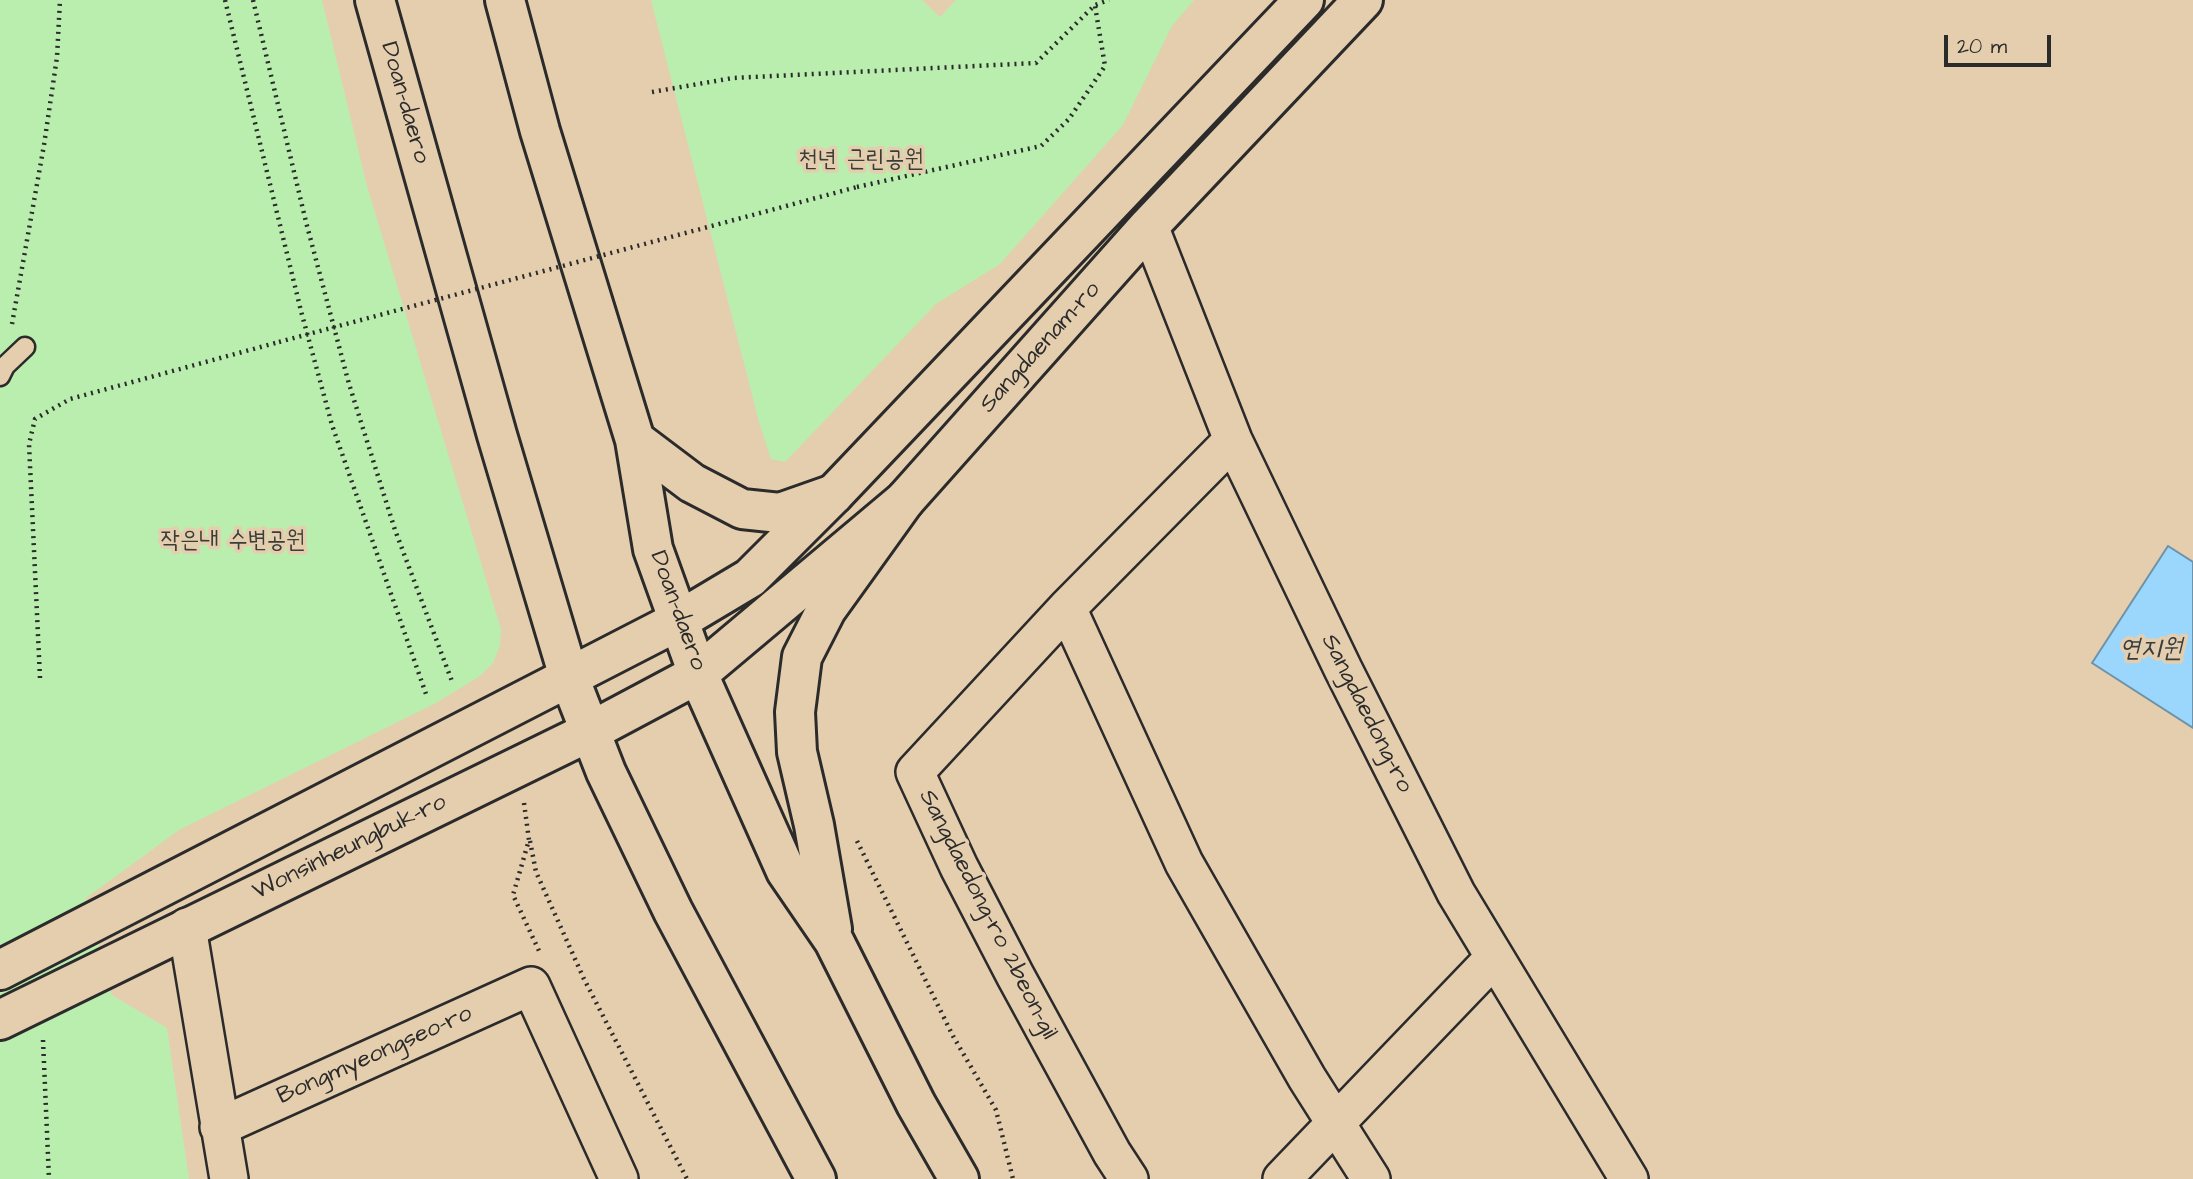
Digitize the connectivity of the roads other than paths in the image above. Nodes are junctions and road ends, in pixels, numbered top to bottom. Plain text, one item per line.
1 (375, 0) edge
2 (505, 0) edge
3 (1304, 0) edge
4 (1363, 0) edge
5 (1149, 226) junction
6 (25, 347) dead end
7 (2, 371) edge
8 (635, 440) junction
9 (1233, 440) junction
10 (834, 494) junction
11 (905, 500) junction
12 (1067, 608) junction
13 (678, 621) junction
14 (698, 674) junction
15 (569, 677) junction
16 (591, 732) junction
17 (187, 927) junction
18 (835, 942) junction
19 (1494, 958) junction
20 (0, 970) edge
21 (0, 1020) edge
22 (1335, 1124) junction
23 (219, 1127) junction
24 (613, 1177) edge
25 (229, 1179) edge
26 (816, 1179) edge
27 (959, 1179) edge
28 (1129, 1179) edge
29 (1282, 1179) edge
30 (1371, 1179) edge
31 (1629, 1179) edge

1 - 15 street, Doan-daero
2 - 8 street, Doan-daero
3 - 10 street, Sangdaenam-ro
4 - 5 street, Sangdaenam-ro
5 - 9 street, Sangdaedong-ro
5 - 11 street, Sangdaenam-ro
6 - 7 lane
8 - 10 street
8 - 13 street, Doan-daero
9 - 12 street, Sangdaedong-ro 2beon-gil
9 - 19 street, Sangdaedong-ro
10 - 13 street, Sangdaenam-ro
11 - 14 street, Sangdaenam-ro
11 - 18 street
12 - 22 street
12 - 28 street, Sangdaedong-ro 2beon-gil
13 - 14 street, Doan-daero
13 - 15 street, Wonsinheungbuk-ro
14 - 16 street, Wonsinheungbuk-ro
14 - 18 street, Doan-daero
15 - 16 street, Doan-daero
15 - 20 street, Wonsinheungbuk-ro
16 - 17 street, Wonsinheungbuk-ro
16 - 26 street, Doan-daero
17 - 21 street, Wonsinheungbuk-ro
17 - 23 street
18 - 27 street, Doan-daero
19 - 22 street
19 - 31 street, Sangdaedong-ro
22 - 29 street
22 - 30 street
23 - 24 street, Bongmyeongseo-ro
23 - 25 street

